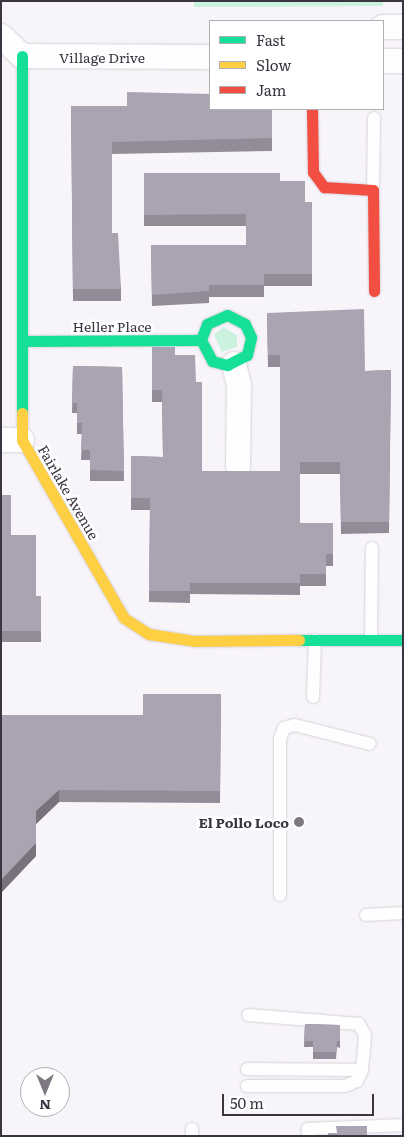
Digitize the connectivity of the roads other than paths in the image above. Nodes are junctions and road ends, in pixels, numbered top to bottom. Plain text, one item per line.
1 (384, 27) edge
2 (403, 27) edge
3 (1, 36) edge
4 (22, 56) junction
5 (209, 57) edge
6 (384, 61) edge
7 (403, 61) edge
8 (312, 110) edge
9 (374, 118) dead end
10 (373, 190) junction
11 (374, 291) dead end
12 (201, 340) junction
13 (23, 341) junction
14 (234, 364) junction
15 (12, 440) edge
16 (238, 466) dead end
17 (372, 548) dead end
18 (315, 640) junction
19 (371, 640) junction
20 (403, 640) edge
21 (313, 697) dead end
22 (370, 744) dead end
23 (280, 895) dead end
24 (403, 913) edge
25 (366, 916) dead end
26 (248, 1015) dead end
27 (247, 1070) dead end
28 (362, 1070) junction
29 (247, 1086) dead end
30 (403, 1125) edge
31 (308, 1136) edge

1 - 2 street
3 - 4 street
4 - 5 street, Village Drive
4 - 13 street, Fairlake Avenue
6 - 7 street
8 - 10 street
9 - 10 lane
10 - 11 street
12 - 13 street, Heller Place
12 - 14 street
12 - 14 street
13 - 15 street, Fairlake Avenue
14 - 16 street
15 - 18 street, Fairlake Avenue
17 - 19 lane
18 - 19 street, Fairlake Avenue
18 - 21 lane
19 - 20 street, Fairlake Avenue
22 - 23 lane
24 - 25 lane
26 - 28 lane
27 - 28 lane
28 - 29 lane
30 - 31 lane

